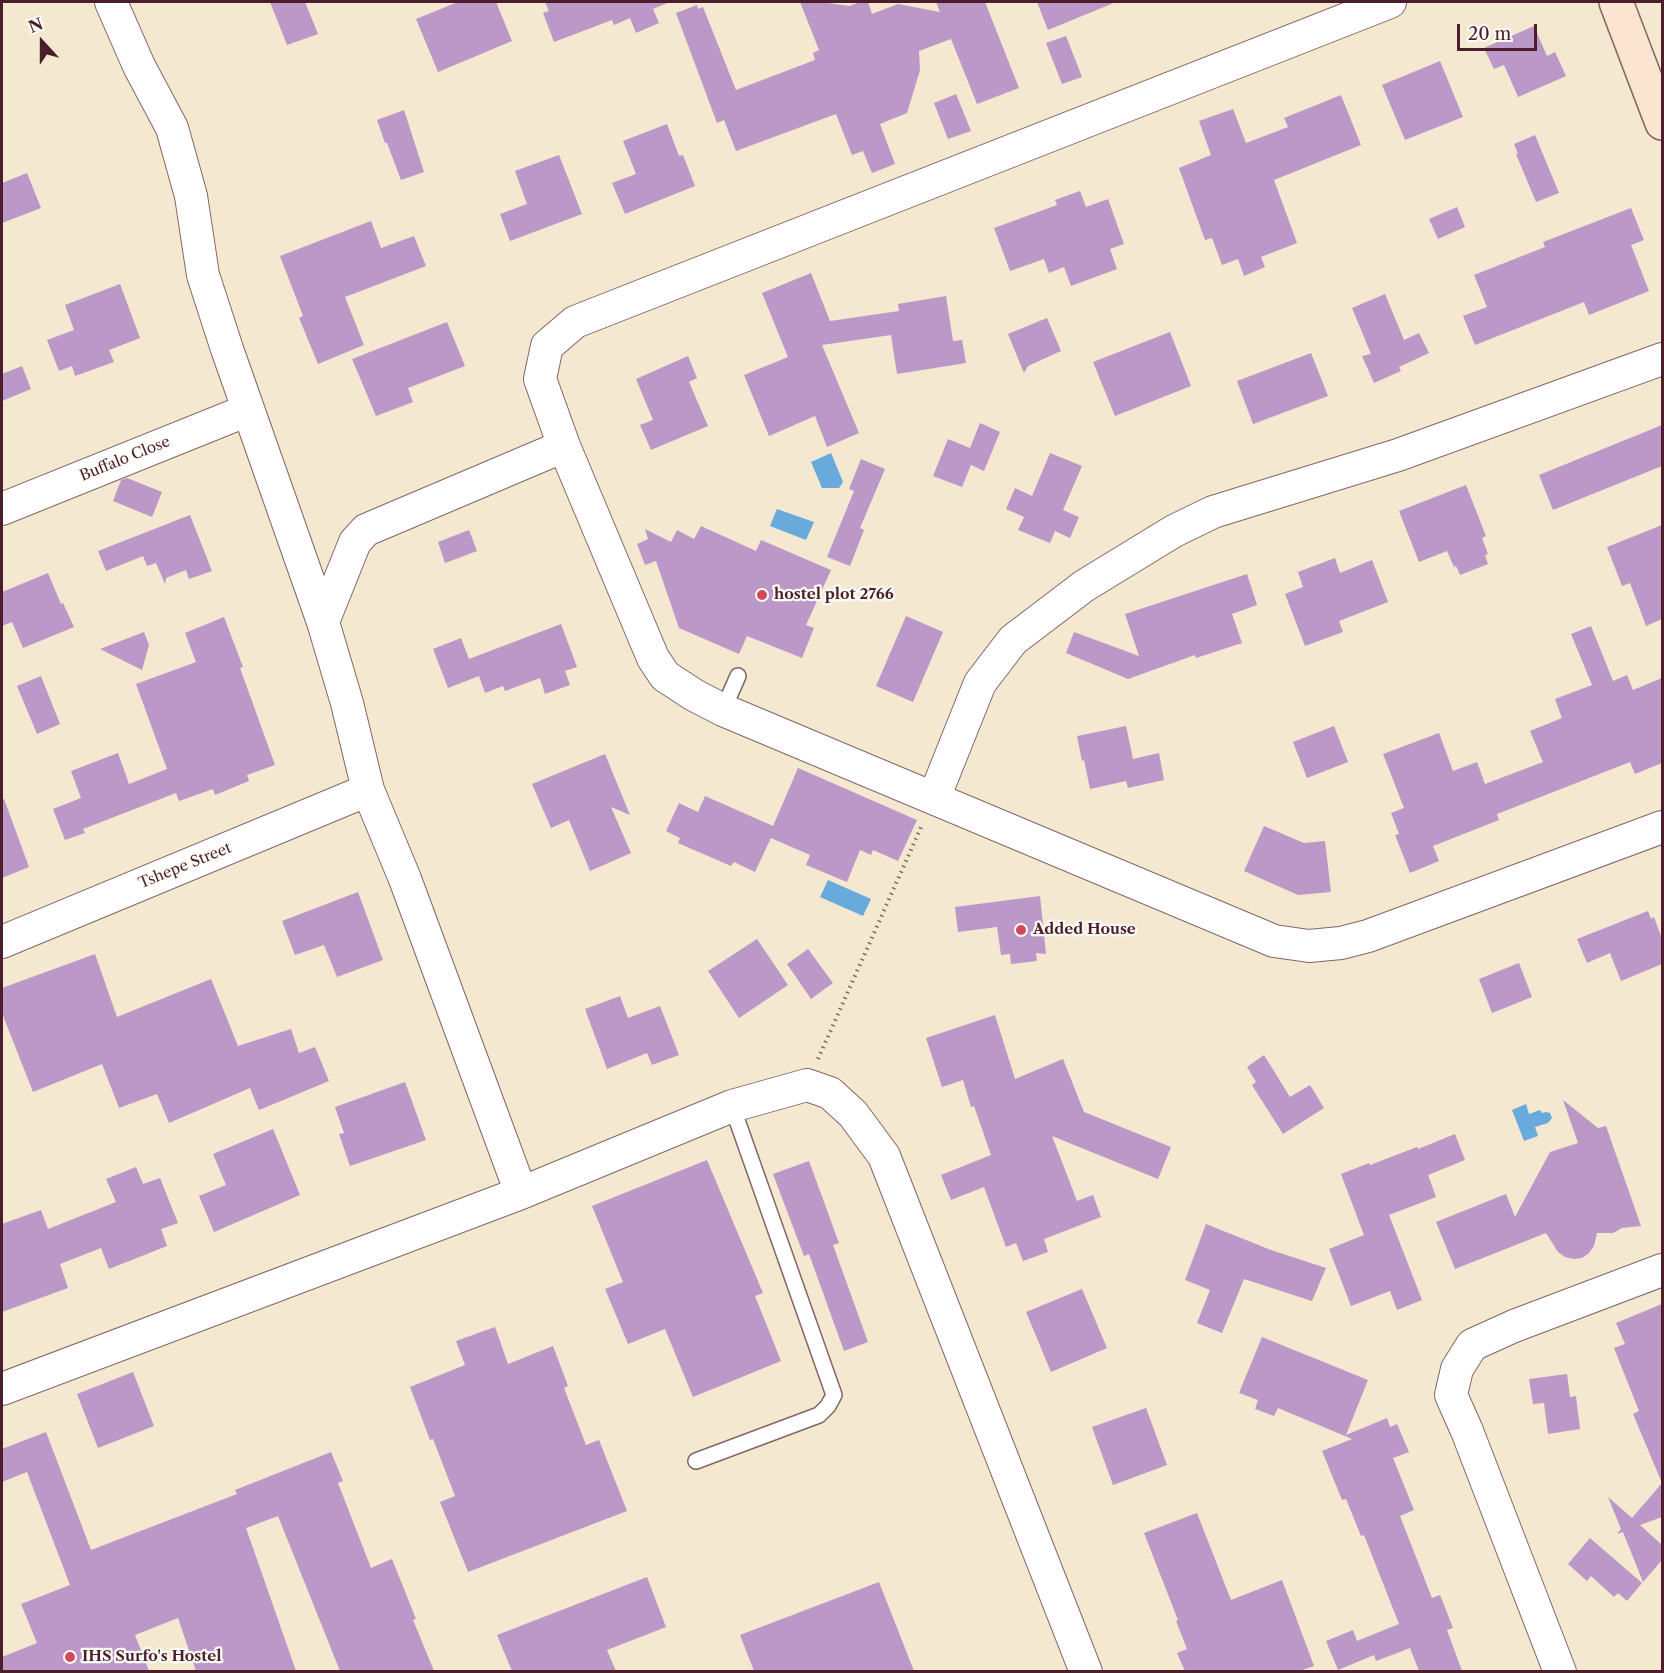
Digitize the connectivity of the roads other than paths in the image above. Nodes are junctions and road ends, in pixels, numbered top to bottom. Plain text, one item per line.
1 (111, 2) edge
2 (1390, 2) edge
3 (1616, 2) edge
4 (1662, 123) edge
5 (1662, 359) edge
6 (248, 410) junction
7 (564, 446) junction
8 (2, 509) edge
9 (323, 622) junction
10 (738, 676) dead end
11 (723, 710) junction
12 (368, 790) junction
13 (934, 798) junction
14 (1662, 827) edge
15 (2, 942) edge
16 (732, 1106) junction
17 (521, 1193) junction
18 (1662, 1270) edge
19 (2, 1389) edge
20 (696, 1461) dead end
21 (1086, 1671) edge
22 (1560, 1671) edge

1 - 6 street
2 - 7 street
3 - 4 main road
5 - 13 street
6 - 8 street, Buffalo Close
6 - 9 street
7 - 9 street
7 - 11 street
9 - 12 street
10 - 11 lane
11 - 13 street
12 - 15 street, Tshepe Street
12 - 17 street
13 - 14 street
16 - 17 street
16 - 20 lane
16 - 21 street
17 - 19 street
18 - 22 street

